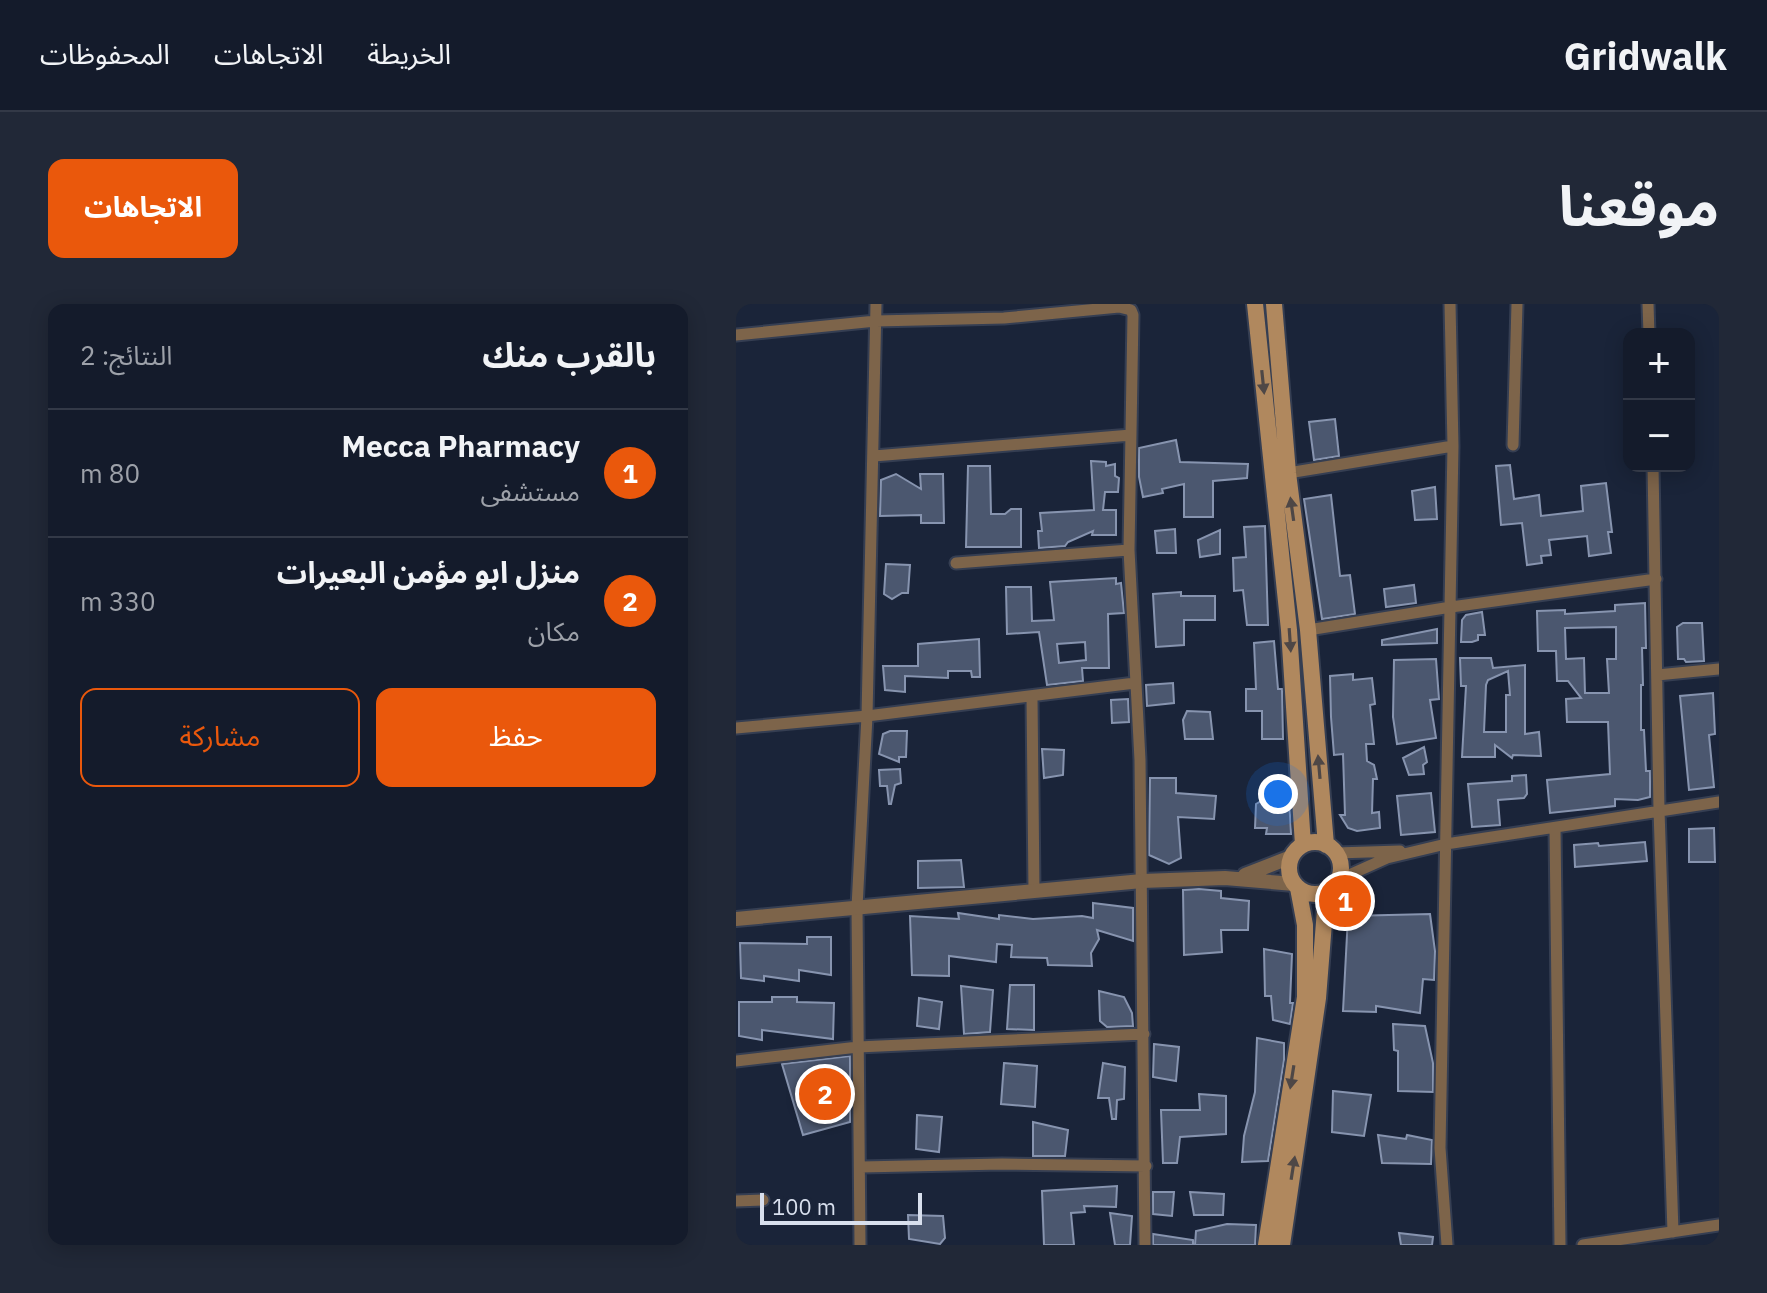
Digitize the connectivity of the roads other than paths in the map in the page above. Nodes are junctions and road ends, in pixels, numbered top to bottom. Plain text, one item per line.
1 (876, 304) edge
2 (1255, 304) edge
3 (1274, 304) edge
4 (1450, 304) edge
5 (1517, 304) edge
6 (1648, 304) edge
7 (1080, 307) edge
8 (876, 321) junction
9 (1649, 328) edge
10 (736, 335) edge
11 (1131, 435) junction
12 (1513, 445) dead end
13 (1453, 446) junction
14 (874, 456) junction
15 (1653, 472) edge
16 (1288, 473) junction
17 (1129, 550) junction
18 (956, 563) dead end
19 (1656, 579) junction
20 (1451, 607) junction
21 (1308, 630) junction
22 (1719, 669) edge
23 (1657, 675) junction
24 (1135, 683) junction
25 (1032, 697) junction
26 (867, 716) junction
27 (736, 728) edge
28 (1719, 802) edge
29 (1659, 810) junction
30 (1324, 821) junction
31 (1304, 823) junction
32 (1555, 828) junction
33 (1446, 844) junction
34 (1331, 849) junction
35 (1297, 851) junction
36 (1412, 852) junction
37 (1225, 878) junction
38 (1142, 881) junction
39 (1336, 883) junction
40 (1296, 886) junction
41 (1034, 891) junction
42 (857, 907) junction
43 (1325, 910) junction
44 (1304, 912) junction
45 (736, 919) edge
46 (1144, 1034) junction
47 (858, 1047) junction
48 (736, 1061) edge
49 (1146, 1166) junction
50 (861, 1167) junction
51 (763, 1200) dead end
52 (736, 1201) edge
53 (1719, 1225) edge
54 (1673, 1232) junction
55 (1626, 1242) edge
56 (860, 1245) edge
57 (1145, 1245) edge
58 (1266, 1245) edge
59 (1282, 1245) edge
60 (1447, 1245) edge
61 (1560, 1245) edge
62 (1583, 1245) edge

1 - 8 street
2 -> 31 main road
3 - 16 main road
4 - 13 street
5 - 12 street
6 - 9 street
7 - 8 street
7 - 11 street
8 - 10 street
8 - 14 street
11 - 14 street
11 - 17 street
13 - 16 street
13 - 20 street
14 - 26 street
15 - 19 street
21 -> 16 main road
17 - 18 street
17 - 24 street
19 - 20 street
19 - 23 street
20 - 21 street
20 - 33 street
30 -> 21 main road
22 - 23 street
23 - 29 street
24 - 25 street
24 - 38 street
25 - 26 street
25 - 41 street
26 - 27 street
26 - 42 street
28 - 29 street
29 - 32 street
29 - 54 street
30 - 31 main road
30 - 34 main road
31 - 35 main road
32 - 33 street
32 - 61 street
33 - 36 street
33 - 60 street
34 - 35 main road
34 - 36 street
34 - 39 main road
35 - 37 street
35 - 40 main road
36 - 39 street
37 - 38 street
37 - 40 street
38 - 41 street
38 - 46 street
39 - 40 main road
39 - 43 main road
40 - 44 main road
41 - 42 street
42 - 45 street
42 - 47 street
43 - 44 main road
59 -> 43 main road
44 -> 58 main road
46 - 47 street
46 - 49 street
47 - 48 street
47 - 50 street
49 - 50 street
49 - 57 street
50 - 56 street
51 - 52 street
53 - 54 street
54 - 55 street
55 - 62 street

